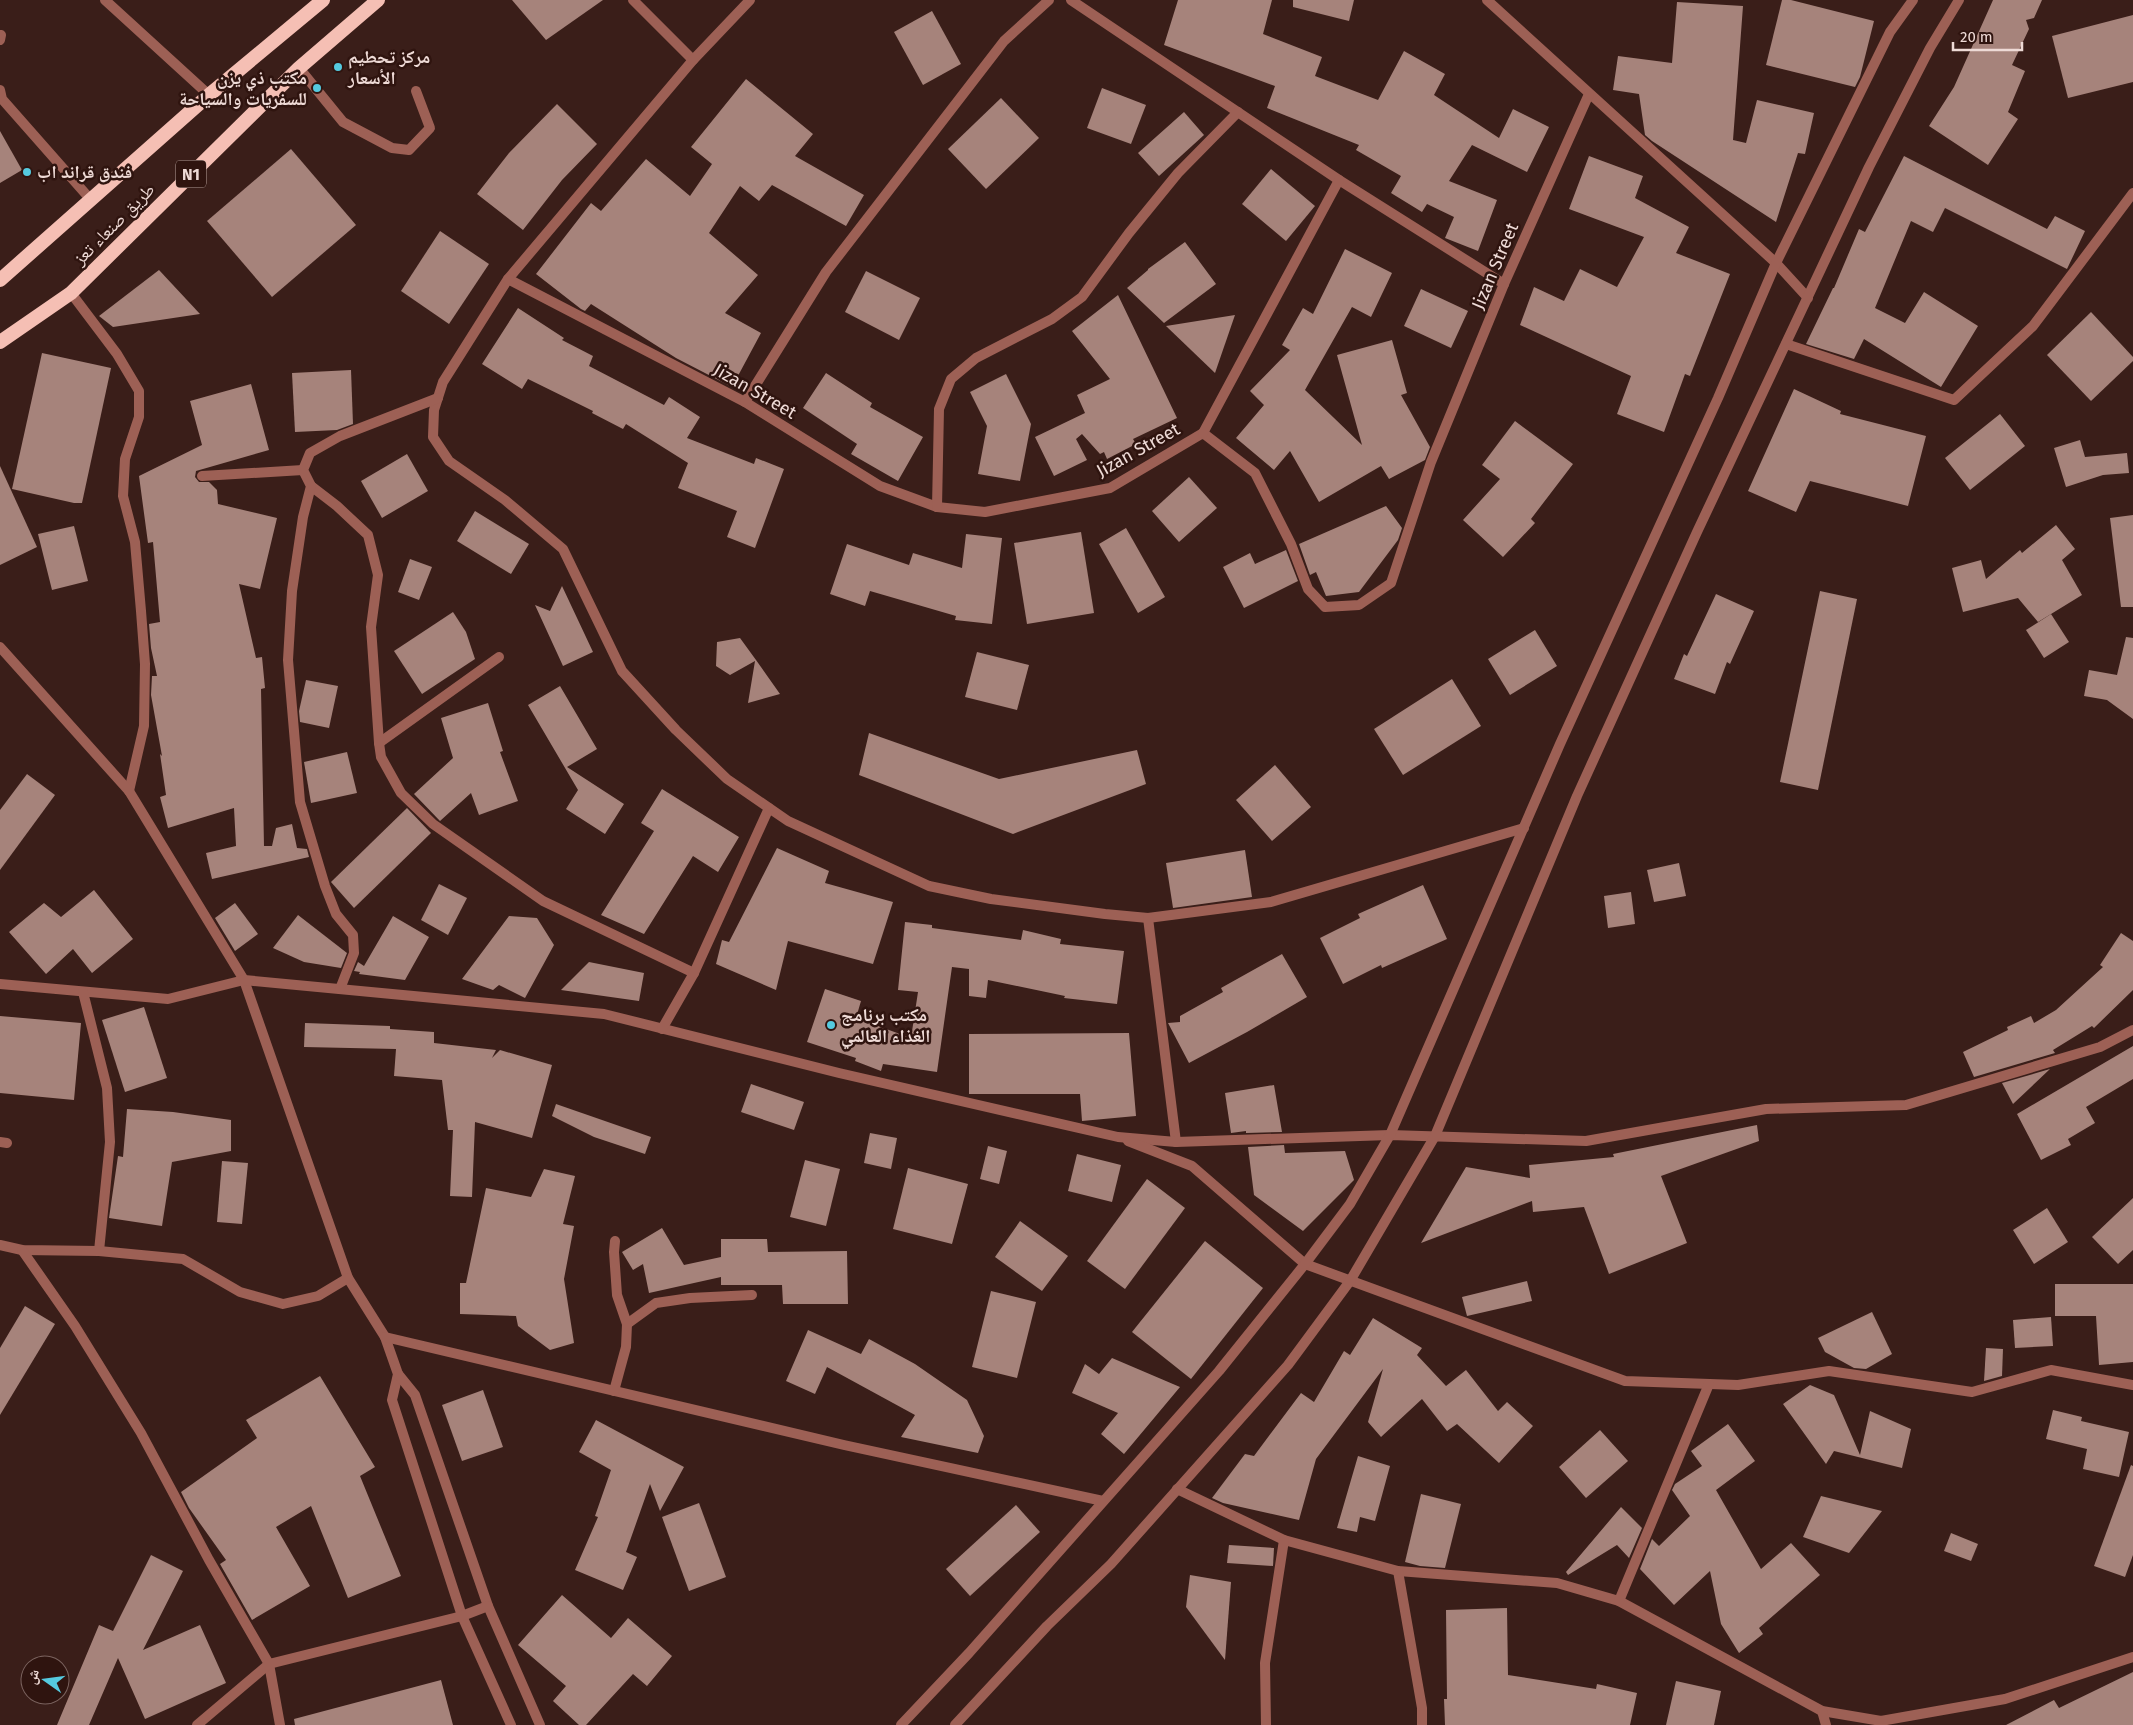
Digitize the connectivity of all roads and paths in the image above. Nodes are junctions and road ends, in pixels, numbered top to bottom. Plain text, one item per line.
1 (105, 0) edge
2 (322, 0) edge
3 (378, 0) edge
4 (633, 0) edge
5 (750, 0) edge
6 (1049, 0) edge
7 (1071, 0) edge
8 (1487, 0) edge
9 (1913, 0) edge
10 (1959, 0) edge
11 (693, 60) junction
12 (298, 68) junction
13 (0, 90) edge
14 (416, 91) dead end
15 (1588, 94) junction
16 (209, 95) junction
17 (1238, 112) junction
18 (1339, 180) junction
19 (2133, 193) edge
20 (91, 200) junction
21 (1776, 263) junction
22 (508, 279) junction
23 (0, 280) edge
24 (1504, 284) junction
25 (71, 293) junction
26 (1808, 298) junction
27 (0, 342) edge
28 (1786, 344) junction
29 (438, 398) junction
30 (745, 402) junction
31 (1203, 433) junction
32 (303, 470) junction
33 (202, 476) dead end
34 (312, 486) junction
35 (937, 507) junction
36 (0, 648) edge
37 (499, 657) dead end
38 (379, 743) junction
39 (129, 791) junction
40 (769, 808) junction
41 (1524, 828) junction
42 (1148, 918) junction
43 (694, 973) junction
44 (244, 980) junction
45 (0, 984) edge
46 (340, 989) junction
47 (83, 992) junction
48 (662, 1029) junction
49 (2133, 1030) edge
50 (1390, 1135) junction
51 (1436, 1136) junction
52 (1118, 1138) junction
53 (1176, 1142) junction
54 (615, 1241) dead end
55 (0, 1245) edge
56 (22, 1250) junction
57 (99, 1251) junction
58 (1305, 1264) junction
59 (348, 1278) junction
60 (1350, 1281) junction
61 (752, 1295) dead end
62 (627, 1324) junction
63 (385, 1337) junction
64 (398, 1374) junction
65 (1709, 1384) junction
66 (2133, 1385) edge
67 (614, 1391) junction
68 (1177, 1489) junction
69 (1103, 1501) junction
70 (1284, 1540) junction
71 (1398, 1571) junction
72 (1619, 1601) junction
73 (488, 1606) junction
74 (462, 1616) junction
75 (2133, 1657) edge
76 (269, 1664) junction
77 (1822, 1711) junction
78 (197, 1725) edge
79 (280, 1725) edge
80 (511, 1725) edge
81 (540, 1725) edge
82 (901, 1725) edge
83 (955, 1725) edge
84 (1266, 1725) edge
85 (1422, 1725) edge
86 (1826, 1725) edge

1 - 16 street
2 - 16 highway, طريق صنعاء تعز
3 - 12 highway, طريق صنعاء تعز / N1
4 - 11 street
5 - 11 street
6 - 30 street
7 - 17 street
8 - 15 street
9 - 21 street
10 - 26 street
11 - 22 street
12 - 14 street
12 - 25 highway, طريق صنعاء تعز / N1
13 - 20 street
15 - 21 street
15 - 24 street, Jizan Street
16 - 20 highway, طريق صنعاء تعز
17 - 18 street
17 - 35 street
18 - 24 street
18 - 31 street
19 - 28 street
20 - 23 highway, طريق صنعاء تعز
21 - 26 street
21 - 41 street
22 - 29 street
22 - 30 street, Jizan Street
24 - 31 street, Jizan Street
25 - 27 highway, طريق صنعاء تعز / N1
25 - 39 street
26 - 28 street
28 - 51 street
29 - 32 street
29 - 40 street
30 - 35 street, Jizan Street
31 - 35 street, Jizan Street
32 - 33 street
32 - 34 street
34 - 38 street
34 - 46 street
36 - 39 street
37 - 38 street
38 - 43 street
39 - 44 street
40 - 42 street
40 - 43 street
41 - 42 street
41 - 50 street
42 - 53 street
43 - 48 street
44 - 46 street
44 - 47 street
44 - 59 street
45 - 47 street
46 - 48 street
47 - 57 street
48 - 52 street
49 - 51 street
50 - 51 street
50 - 53 street
50 - 58 street
51 - 60 street
52 - 53 street
52 - 58 street
54 - 62 street
55 - 56 street
56 - 57 street
56 - 76 street
57 - 59 street
58 - 60 street
58 - 69 street
59 - 63 street
60 - 65 street
60 - 68 street
61 - 62 street
62 - 67 street
63 - 64 street
63 - 67 street
64 - 73 street
64 - 74 street
65 - 66 street
65 - 72 street
67 - 69 street
68 - 70 street
68 - 83 street
69 - 82 street
70 - 71 street
70 - 84 street
71 - 72 street
71 - 85 street
72 - 77 street
73 - 74 street
73 - 81 street
74 - 76 street
74 - 80 street
75 - 77 street
76 - 78 street
76 - 79 street
77 - 86 street

